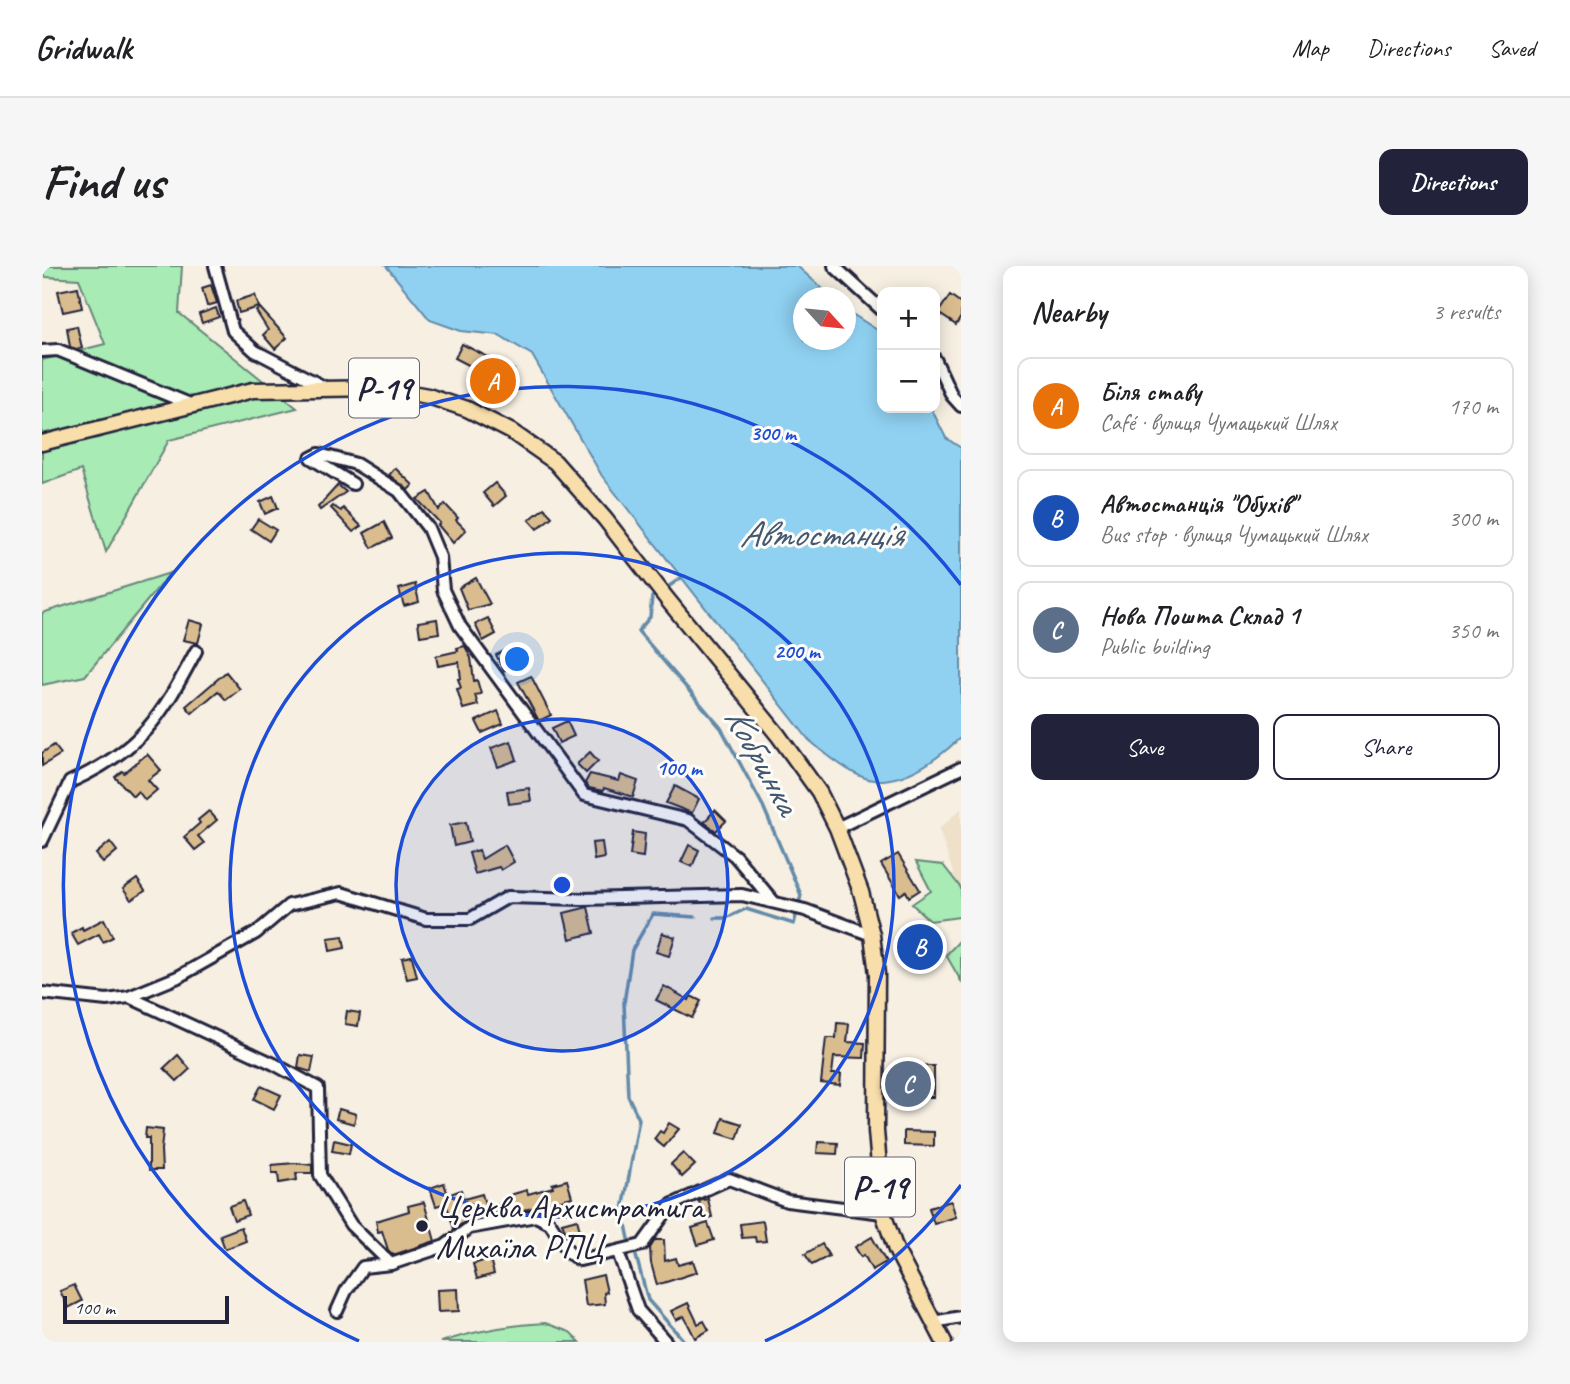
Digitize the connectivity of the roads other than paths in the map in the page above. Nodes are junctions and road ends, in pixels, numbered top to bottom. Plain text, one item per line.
1 (215, 266) edge
2 (834, 266) edge
3 (877, 305) edge
4 (42, 351) edge
5 (940, 370) edge
6 (326, 388) junction
7 (192, 405) junction
8 (961, 406) edge
9 (42, 443) edge
10 (353, 484) dead end
11 (197, 651) dead end
12 (961, 768) edge
13 (837, 828) junction
14 (42, 841) edge
15 (773, 901) junction
16 (872, 935) junction
17 (42, 993) edge
18 (129, 996) junction
19 (883, 1213) junction
20 (618, 1252) junction
21 (391, 1264) junction
22 (337, 1311) dead end
23 (961, 1317) edge
24 (933, 1321) junction
25 (666, 1342) edge
26 (944, 1342) edge

1 - 6 street
2 - 3 street
4 - 7 street
5 - 8 street
6 - 7 main road, Р-19
6 - 13 main road, Р-19
7 - 9 main road, Р-19
10 - 15 street
11 - 14 street
12 - 13 street
13 - 16 main road, Р-19
15 - 16 street
15 - 18 street
16 - 19 main road, Р-19
17 - 18 street
18 - 21 street
19 - 20 street
19 - 24 main road, Р-19
20 - 21 street
20 - 25 street
21 - 22 street
23 - 24 street
24 - 26 main road, Р-19

